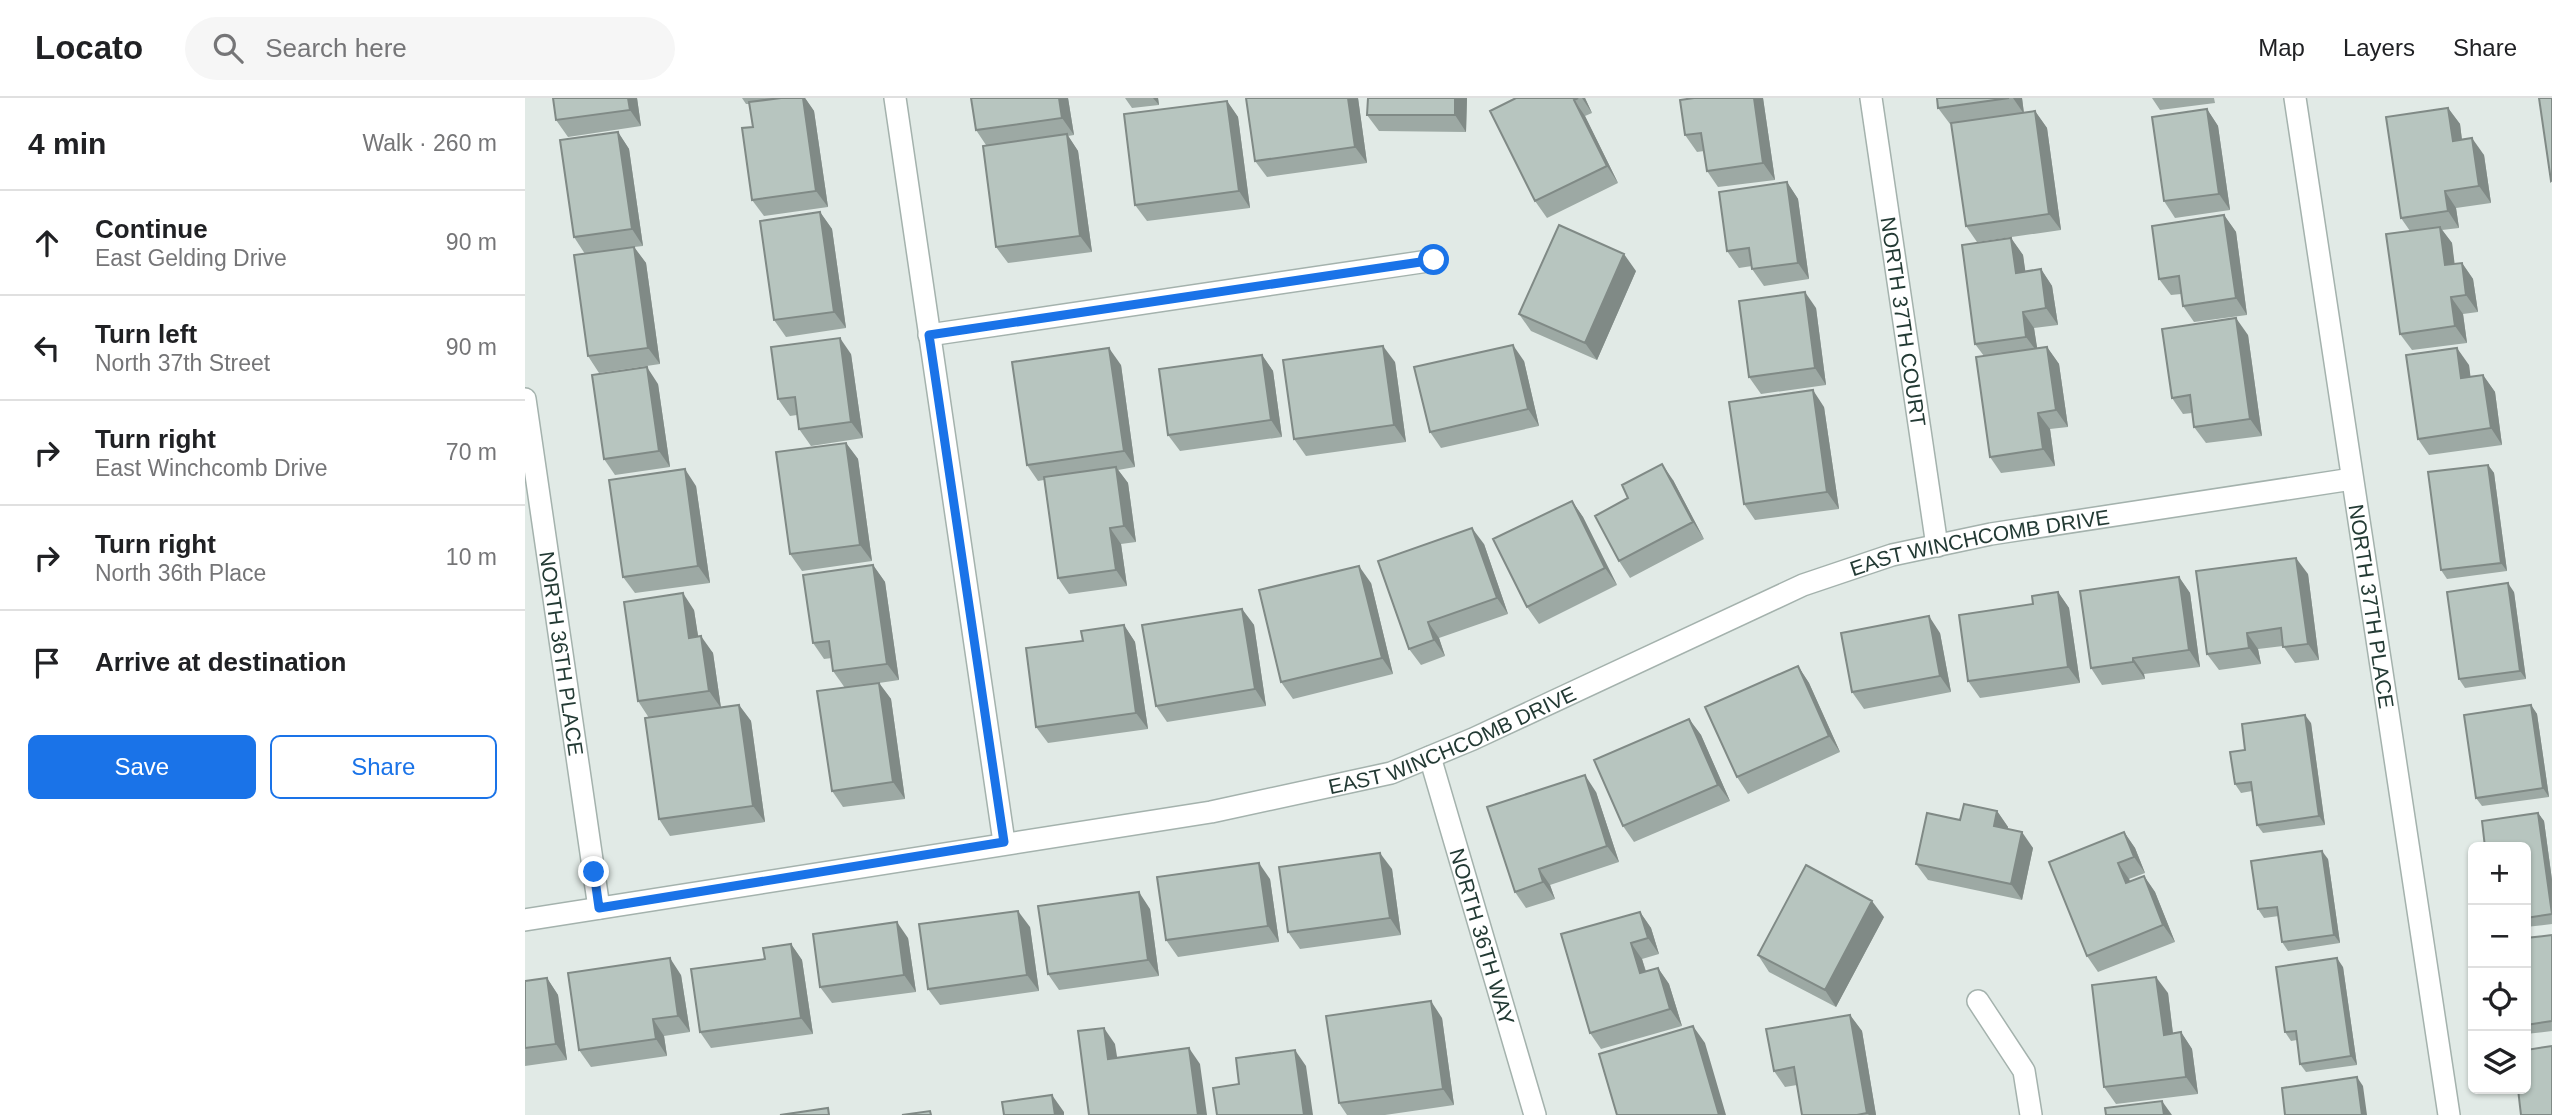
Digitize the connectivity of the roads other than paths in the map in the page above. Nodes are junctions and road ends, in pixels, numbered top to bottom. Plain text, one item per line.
1 (895, 98) edge
2 (1871, 98) edge
3 (2295, 98) edge
4 (1434, 260) dead end
5 (929, 335) junction
6 (525, 399) edge
7 (2352, 480) junction
8 (1937, 546) junction
9 (1430, 757) junction
10 (1004, 842) junction
11 (599, 908) junction
12 (525, 920) edge
13 (1978, 1001) dead end
14 (1535, 1115) edge
15 (2031, 1115) edge
16 (2449, 1115) edge

1 - 5 street
2 - 8 street, NORTH 37TH COURT
3 - 7 street, NORTH 37TH PLACE
4 - 5 street
5 - 10 street
6 - 11 street, NORTH 36TH PLACE
7 - 8 street, EAST WINCHCOMB DRIVE
7 - 16 street, NORTH 37TH PLACE
8 - 9 street, EAST WINCHCOMB DRIVE
9 - 10 street, EAST WINCHCOMB DRIVE
9 - 14 street, NORTH 36TH WAY
10 - 11 street, EAST WINCHCOMB DRIVE
11 - 12 street, EAST WINCHCOMB DRIVE
13 - 15 street

